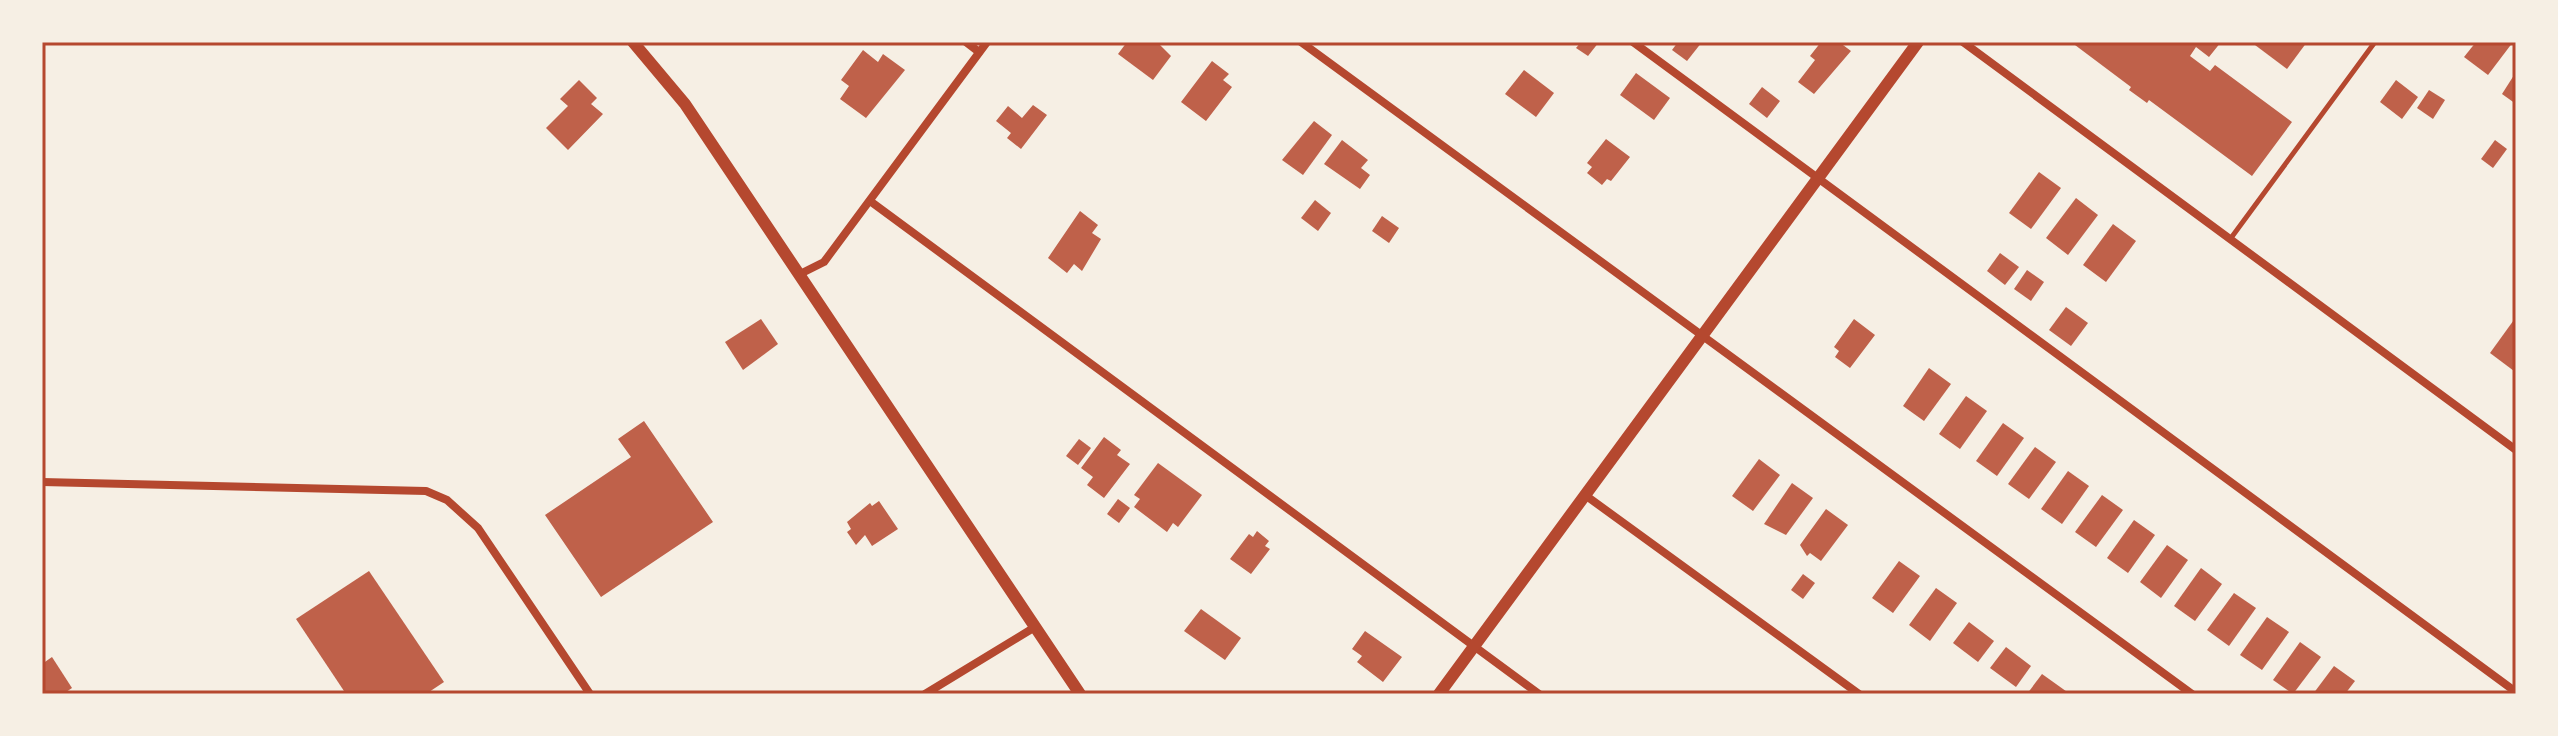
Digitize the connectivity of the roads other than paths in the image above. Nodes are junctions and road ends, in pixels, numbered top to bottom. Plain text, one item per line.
1 (633, 42) edge
2 (966, 42) edge
3 (987, 42) edge
4 (1301, 42) edge
5 (1633, 42) edge
6 (1918, 42) edge
7 (1963, 42) edge
8 (2375, 42) edge
9 (979, 52) junction
10 (1819, 177) junction
11 (870, 201) junction
12 (2231, 238) junction
13 (800, 274) junction
14 (1702, 336) junction
15 (2516, 450) edge
16 (42, 482) edge
17 (1585, 495) junction
18 (1035, 627) junction
19 (1473, 647) junction
20 (2516, 692) edge
21 (590, 694) edge
22 (925, 694) edge
23 (1080, 694) edge
24 (1439, 694) edge
25 (1539, 694) edge
26 (1859, 694) edge
27 (2192, 694) edge

1 - 13 street
2 - 9 street
3 - 9 street
4 - 14 street
5 - 10 street
6 - 10 street
7 - 12 street
8 - 12 lane
9 - 11 street
10 - 14 street
10 - 20 street
11 - 13 street
11 - 19 street
12 - 15 street
13 - 18 street
14 - 17 street
14 - 27 street
16 - 21 street
17 - 19 street
17 - 26 street
18 - 22 street
18 - 23 street
19 - 24 street
19 - 25 street

